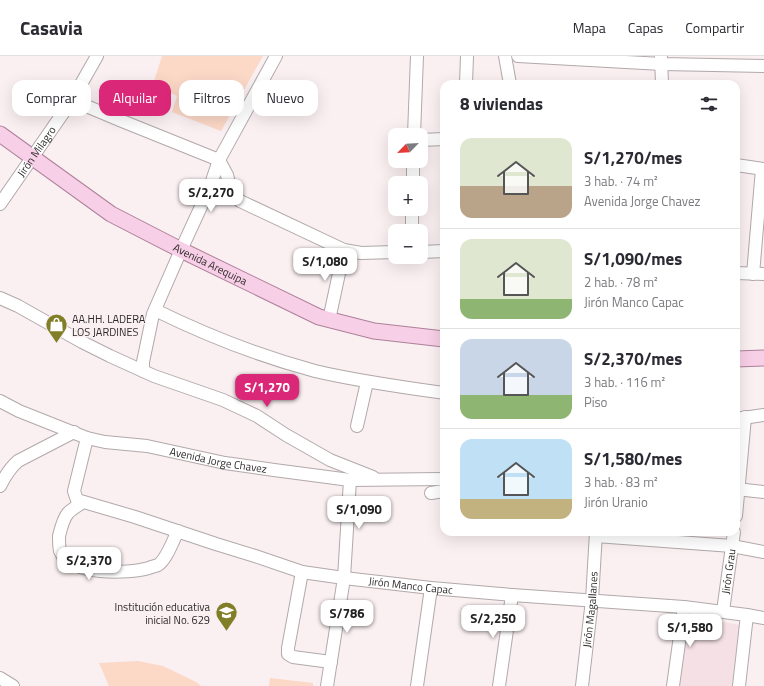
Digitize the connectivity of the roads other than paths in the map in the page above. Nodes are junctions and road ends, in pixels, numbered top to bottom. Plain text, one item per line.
1 (97, 56) edge
2 (276, 56) edge
3 (417, 56) edge
4 (467, 56) edge
5 (505, 56) edge
6 (518, 56) edge
7 (661, 60) edge
8 (764, 66) edge
9 (83, 80) edge
10 (466, 80) edge
11 (509, 80) edge
12 (662, 80) edge
13 (91, 108) edge
14 (61, 116) edge
15 (414, 128) edge
16 (0, 134) edge
17 (440, 139) edge
18 (428, 140) edge
19 (33, 156) junction
20 (218, 160) junction
21 (740, 166) edge
22 (763, 169) edge
23 (0, 204) edge
24 (181, 250) junction
25 (344, 250) junction
26 (440, 251) edge
27 (388, 252) edge
28 (428, 252) edge
29 (740, 273) edge
30 (758, 274) edge
31 (0, 298) edge
32 (155, 310) junction
33 (329, 320) junction
34 (440, 339) edge
35 (764, 358) edge
36 (740, 359) edge
37 (143, 371) junction
38 (367, 382) junction
39 (440, 392) edge
40 (0, 401) edge
41 (764, 414) edge
42 (740, 418) edge
43 (357, 426) dead end
44 (74, 432) junction
45 (87, 438) junction
46 (377, 479) junction
47 (440, 479) edge
48 (350, 480) junction
49 (0, 486) edge
50 (740, 489) edge
51 (440, 492) edge
52 (764, 492) edge
53 (430, 493) dead end
54 (83, 502) junction
55 (178, 530) junction
56 (596, 536) edge
57 (619, 536) edge
58 (733, 536) edge
59 (732, 546) junction
60 (764, 552) edge
61 (302, 572) junction
62 (344, 578) junction
63 (431, 588) junction
64 (512, 595) junction
65 (592, 600) junction
66 (684, 607) junction
67 (723, 611) junction
68 (747, 615) junction
69 (764, 618) edge
70 (331, 662) junction
71 (0, 678) edge
72 (13, 686) edge
73 (327, 686) edge
74 (417, 686) edge
75 (499, 686) edge
76 (582, 686) edge
77 (673, 686) edge
78 (739, 686) edge

1 - 9 street, Jirón Milagro
2 - 20 street
3 - 15 street
4 - 10 street
5 - 11 street
6 - 7 street
7 - 8 street
7 - 12 street
13 - 20 street
14 - 19 street, Jirón Milagro
16 - 19 main road, Avenida Arequipa
17 - 18 street
19 - 23 street, Jirón Milagro
19 - 24 main road, Avenida Arequipa
20 - 24 street
20 - 25 street
21 - 22 street
22 - 30 street
24 - 32 street
24 - 33 main road, Avenida Arequipa
25 - 27 street
25 - 33 street
26 - 28 street
29 - 30 street
31 - 37 street
32 - 37 street
32 - 38 street
33 - 34 main road, Avenida Arequipa
35 - 36 main road
37 - 46 street
38 - 39 street
38 - 43 street
40 - 44 street, Avenida Jorge Chavez
41 - 42 street
44 - 45 street, Avenida Jorge Chavez
44 - 49 street
45 - 48 street, Avenida Jorge Chavez
45 - 54 street
46 - 47 street, Avenida Jorge Chavez
46 - 48 street, Avenida Jorge Chavez
48 - 62 street
50 - 52 street
51 - 53 street
54 - 55 street, Jirón Manco Capac
54 - 55 street
55 - 61 street, Jirón Manco Capac
56 - 65 street, Jirón Magallanes
57 - 59 street
58 - 59 street, Jirón Grau
59 - 60 street
59 - 67 street, Jirón Grau
61 - 62 street, Jirón Manco Capac
61 - 70 street
62 - 63 street, Jirón Manco Capac
62 - 70 street
63 - 64 street, Jirón Manco Capac
63 - 74 street
64 - 65 street, Jirón Manco Capac
64 - 75 street
65 - 66 street, Jirón Manco Capac
65 - 76 street, Jirón Magallanes
66 - 67 street, Jirón Manco Capac
66 - 77 street
67 - 68 street, Jirón Manco Capac
68 - 69 street, Jirón Manco Capac
68 - 78 street
70 - 73 street
71 - 72 street

